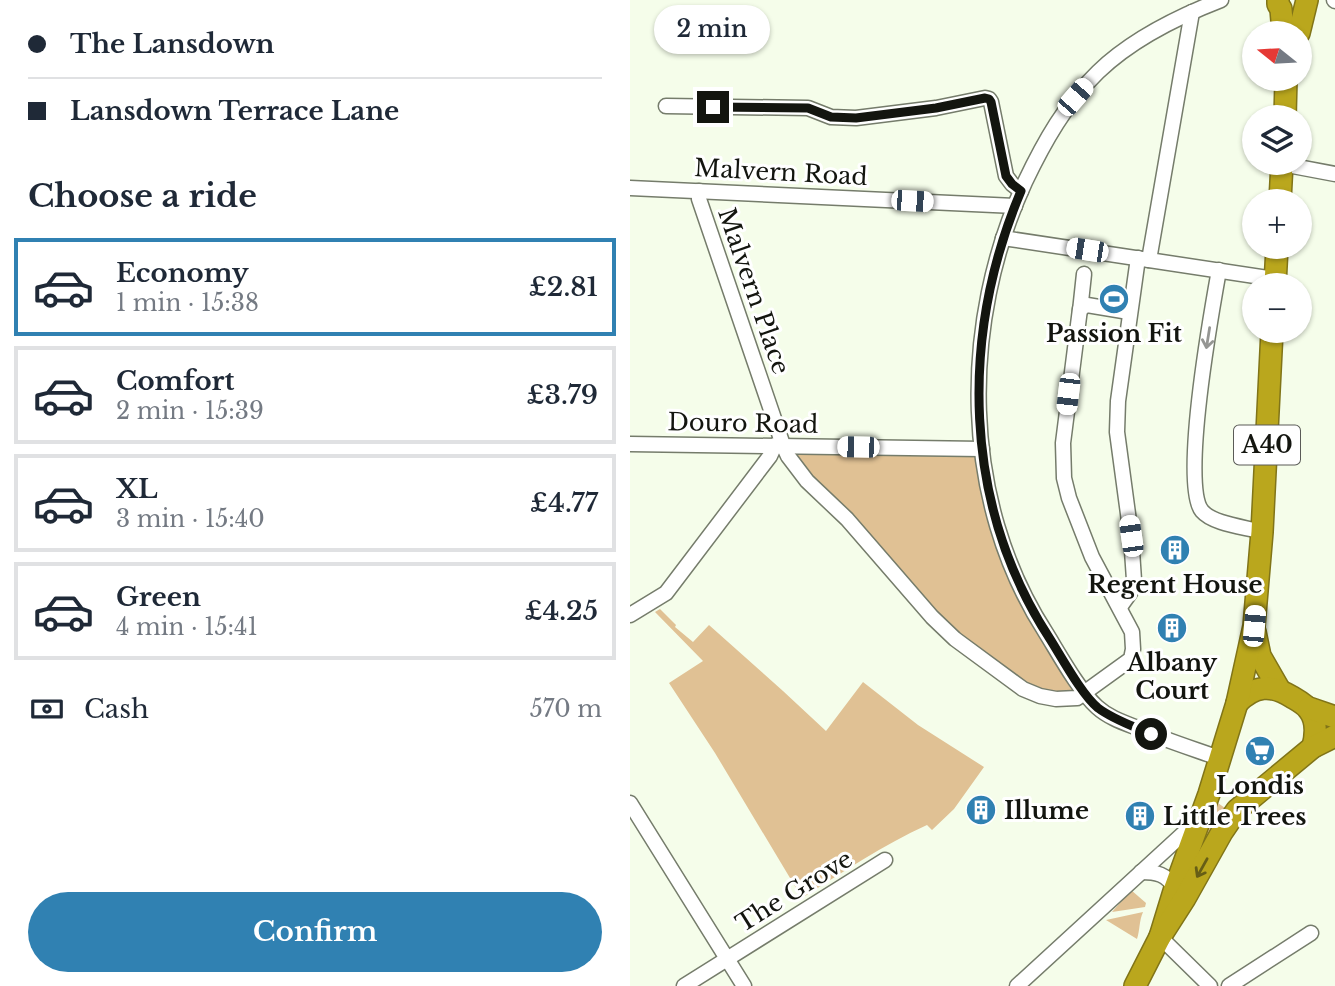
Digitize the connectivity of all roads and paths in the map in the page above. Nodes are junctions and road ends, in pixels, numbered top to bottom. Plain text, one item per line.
1 (1221, 0) edge
2 (1308, 1) edge
3 (1276, 3) edge
4 (1192, 12) junction
5 (1280, 21) edge
6 (1302, 21) edge
7 (666, 106) dead end
8 (1312, 169) edge
9 (1335, 174) edge
10 (630, 188) edge
11 (699, 191) junction
12 (1021, 191) junction
13 (1015, 206) junction
14 (1003, 238) junction
15 (1143, 259) junction
16 (1219, 271) junction
17 (1084, 274) dead end
18 (1242, 276) edge
19 (1080, 311) junction
20 (1129, 312) junction
21 (1271, 343) edge
22 (630, 444) edge
23 (779, 445) junction
24 (982, 449) junction
25 (1262, 532) junction
26 (1120, 607) junction
27 (630, 615) edge
28 (1254, 626) junction
29 (1279, 689) junction
30 (1084, 692) junction
31 (1237, 703) junction
32 (1309, 708) junction
33 (1335, 717) edge
34 (1335, 736) edge
35 (1312, 747) junction
36 (1219, 758) junction
37 (1209, 794) junction
38 (630, 803) edge
39 (1237, 810) junction
40 (1200, 818) junction
41 (885, 860) dead end
42 (1141, 872) junction
43 (1175, 888) junction
44 (1311, 933) dead end
45 (1160, 937) junction
46 (728, 960) junction
47 (684, 986) edge
48 (744, 986) edge
49 (1017, 986) edge
50 (1135, 986) edge
51 (1210, 986) edge
52 (1229, 986) edge

1 - 4 street
2 - 3 highway
2 - 6 highway
3 - 5 highway
4 - 12 street
4 - 15 street
7 - 12 street
8 - 9 street
10 - 11 street, Malvern Road
11 - 13 street, Malvern Road
11 - 23 street, Malvern Place
12 - 13 street
13 - 14 street
14 - 15 street
14 - 24 street
15 - 16 street
15 - 20 street
16 - 18 street
16 -> 25 street
17 - 19 street
19 - 20 street
19 - 26 street
20 - 26 street
21 - 25 highway, A40
22 - 23 street, Douro Road
23 - 24 street, Douro Road
23 - 27 street
23 - 30 street, Malvern Place
24 - 30 street
25 - 28 highway, A40
26 - 30 street
28 - 29 highway, A40
28 - 31 highway, A40
29 - 31 highway
29 - 32 highway
30 - 36 street
31 - 36 highway
32 - 33 highway
32 - 35 highway
34 - 35 highway
35 - 39 highway
36 - 37 highway
37 - 39 highway
37 - 40 highway
38 - 46 street
39 -> 45 highway
40 - 42 street
40 - 43 highway
41 - 46 street, The Grove
42 - 43 street
42 - 49 street
43 - 45 highway
44 - 52 street
45 - 50 highway
45 - 51 street
46 - 47 street, The Grove
46 - 48 street

